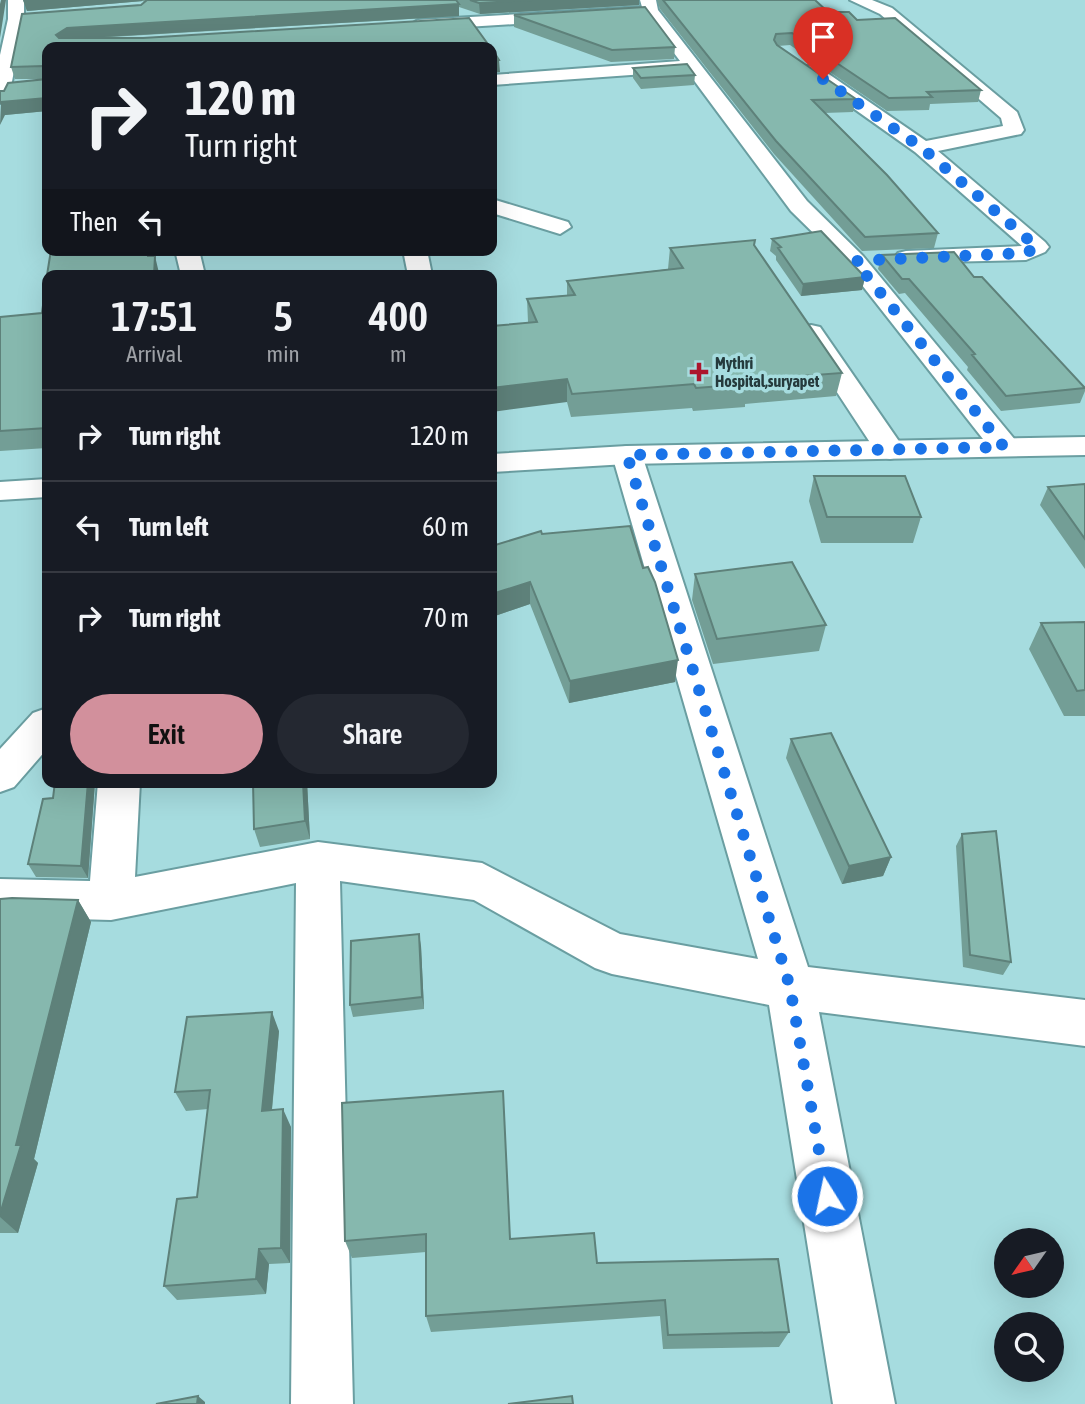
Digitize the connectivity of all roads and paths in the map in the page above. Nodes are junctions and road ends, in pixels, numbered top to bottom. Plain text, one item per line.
1 (16, 0) edge
2 (560, 0) edge
3 (858, 0) edge
4 (538, 1) edge
5 (649, 6) edge
6 (406, 26) edge
7 (10, 50) edge
8 (794, 58) edge
9 (691, 65) junction
10 (497, 80) edge
11 (24, 87) edge
12 (1, 93) edge
13 (922, 148) junction
14 (497, 208) edge
15 (560, 227) dead end
16 (855, 261) junction
17 (796, 311) edge
18 (1085, 446) edge
19 (1004, 447) junction
20 (890, 450) junction
21 (627, 455) junction
22 (497, 463) edge
23 (42, 488) edge
24 (0, 491) edge
25 (42, 729) edge
26 (0, 776) edge
27 (119, 788) edge
28 (318, 860) junction
29 (0, 898) edge
30 (111, 901) junction
31 (790, 987) junction
32 (1085, 1023) edge
33 (322, 1404) edge
34 (864, 1404) edge

1 - 7 street
2 - 4 street
3 - 13 street
5 - 6 street
5 - 9 street
7 - 12 street
8 - 13 street
9 - 10 street
9 - 16 street
11 - 12 street
13 - 16 street
14 - 15 street
16 - 19 street
17 - 20 street
18 - 19 street
19 - 20 street
20 - 21 street
21 - 22 street
21 - 31 street
23 - 24 street
25 - 26 street
27 - 30 street
28 - 30 street
28 - 31 street
28 - 33 street
29 - 30 street
31 - 32 street
31 - 34 street

